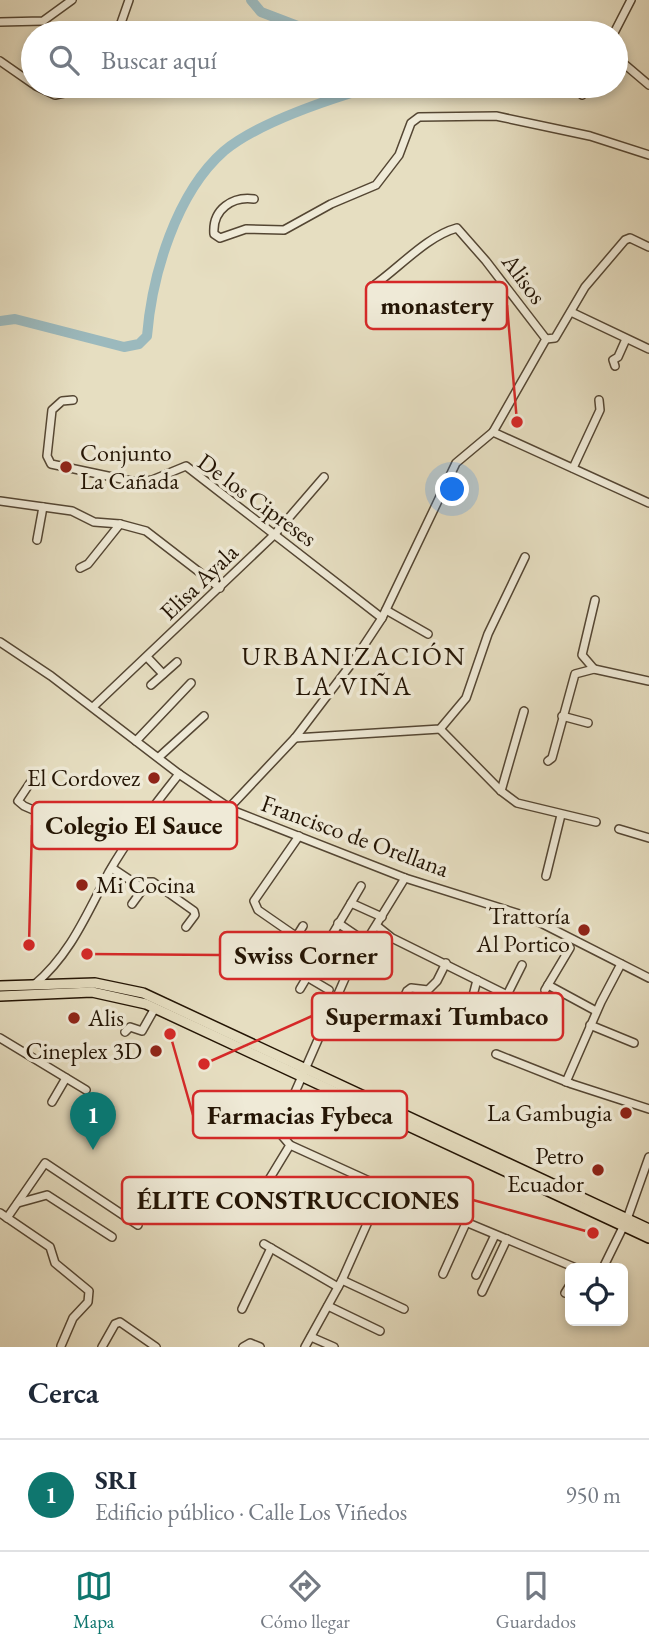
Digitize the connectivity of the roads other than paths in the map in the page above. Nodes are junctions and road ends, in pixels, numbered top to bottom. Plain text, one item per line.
1 (72, 0) edge
2 (129, 0) edge
3 (631, 0) edge
4 (63, 4) edge
5 (43, 21) edge
6 (122, 21) edge
7 (620, 21) edge
8 (0, 22) edge
9 (21, 22) edge
10 (0, 61) edge
11 (628, 67) edge
12 (21, 76) edge
13 (649, 85) edge
14 (649, 155) edge
15 (254, 199) dead end
16 (649, 247) edge
17 (373, 286) dead end
18 (571, 312) junction
19 (626, 338) junction
20 (546, 339) junction
21 (649, 349) edge
22 (618, 357) dead end
23 (73, 400) dead end
24 (599, 400) dead end
25 (493, 432) junction
26 (573, 468) junction
27 (324, 477) dead end
28 (0, 501) edge
29 (649, 503) edge
30 (43, 507) junction
31 (120, 524) junction
32 (274, 535) junction
33 (37, 540) dead end
34 (525, 557) dead end
35 (80, 568) dead end
36 (220, 589) junction
37 (595, 600) dead end
38 (384, 614) junction
39 (428, 634) dead end
40 (0, 642) edge
41 (147, 657) junction
42 (177, 663) dead end
43 (594, 668) junction
44 (163, 674) junction
45 (649, 681) edge
46 (191, 683) dead end
47 (151, 685) dead end
48 (93, 707) junction
49 (524, 711) dead end
50 (204, 716) dead end
51 (562, 716) junction
52 (588, 723) dead end
53 (440, 729) junction
54 (295, 738) junction
55 (136, 740) junction
56 (159, 757) junction
57 (548, 761) dead end
58 (179, 774) junction
59 (30, 783) dead end
60 (501, 791) junction
61 (229, 808) junction
62 (561, 815) junction
63 (596, 822) dead end
64 (619, 829) dead end
65 (132, 836) junction
66 (299, 836) junction
67 (649, 838) edge
68 (112, 868) junction
69 (546, 876) dead end
70 (405, 878) junction
71 (361, 886) dead end
72 (142, 888) junction
73 (351, 903) junction
74 (132, 904) dead end
75 (382, 917) junction
76 (338, 923) junction
77 (303, 926) dead end
78 (186, 927) dead end
79 (375, 929) junction
80 (297, 937) junction
81 (360, 938) dead end
82 (570, 947) dead end
83 (323, 950) junction
84 (446, 963) junction
85 (343, 964) dead end
86 (621, 964) junction
87 (522, 965) dead end
88 (275, 971) dead end
89 (307, 977) junction
90 (649, 978) edge
91 (477, 979) junction
92 (34, 985) junction
93 (300, 989) dead end
94 (330, 990) dead end
95 (1, 994) edge
96 (507, 995) junction
97 (155, 1008) junction
98 (469, 1011) dead end
99 (596, 1011) junction
100 (496, 1024) dead end
101 (590, 1025) junction
102 (390, 1028) dead end
103 (125, 1032) dead end
104 (0, 1038) edge
105 (635, 1043) dead end
106 (496, 1054) dead end
107 (303, 1072) junction
108 (66, 1078) junction
109 (566, 1082) junction
110 (86, 1090) dead end
111 (52, 1102) dead end
112 (649, 1109) edge
113 (290, 1145) junction
114 (649, 1157) edge
115 (383, 1188) junction
116 (17, 1203) junction
117 (253, 1206) dead end
118 (4, 1215) edge
119 (625, 1222) junction
120 (466, 1223) junction
121 (138, 1225) dead end
122 (649, 1229) edge
123 (495, 1235) junction
124 (112, 1237) dead end
125 (649, 1238) edge
126 (507, 1240) junction
127 (605, 1263) edge
128 (565, 1264) edge
129 (443, 1274) dead end
130 (476, 1275) dead end
131 (340, 1283) junction
132 (482, 1292) dead end
133 (328, 1306) junction
134 (242, 1309) dead end
135 (404, 1309) dead end
136 (380, 1331) dead end
137 (311, 1337) junction
138 (61, 1346) edge
139 (102, 1347) edge
140 (156, 1347) edge
141 (243, 1347) edge
142 (260, 1347) edge
143 (305, 1347) edge
144 (334, 1347) edge

1 - 4 street
2 - 6 street
3 - 7 street
4 - 5 street
8 - 9 street
10 - 12 street
11 - 13 street
14 - 15 street
16 - 18 street
17 - 20 street, Alisos
18 - 19 street
18 - 20 street
19 - 21 street
19 - 22 street
20 - 25 street
23 - 32 street, De los Cipreses
24 - 26 street
25 - 26 street
25 - 38 street
26 - 29 street
27 - 32 street, Elisa Ayala
28 - 30 street
30 - 31 street
30 - 33 street
31 - 35 street
31 - 36 street
32 - 36 street, Elisa Ayala
32 - 38 street, De los Cipreses
34 - 53 street
36 - 41 street, Elisa Ayala
37 - 43 street
38 - 39 street, De los Cipreses
38 - 54 street
40 - 48 street, Francisco de Orellana
41 - 44 street
41 - 48 street, Elisa Ayala
42 - 44 street
43 - 45 street
43 - 51 street
44 - 47 street
46 - 55 street
48 - 55 street, Francisco de Orellana
49 - 60 street
50 - 56 street
51 - 52 street
51 - 57 street
53 - 54 street
53 - 60 street
54 - 61 street
55 - 56 street, Francisco de Orellana
56 - 58 street, Francisco de Orellana
58 - 61 street, Francisco de Orellana
58 - 65 street
59 - 65 street
60 - 62 street
61 - 66 street, Francisco de Orellana
62 - 63 street
62 - 69 street
64 - 67 street
65 - 68 street
66 - 70 street, Francisco de Orellana
66 - 80 street
68 - 72 street
68 - 92 street
70 - 75 street
70 - 86 street, Francisco de Orellana
71 - 73 street
72 - 74 street
72 - 78 street
73 - 75 street
73 - 76 street
75 - 79 street
76 - 81 street
76 - 83 street
77 - 80 street
79 - 84 street
79 - 107 street
80 - 88 street
82 - 99 street
83 - 85 street
83 - 89 street
84 - 91 street
84 - 102 street
86 - 90 street, Francisco de Orellana
86 - 99 street
87 - 96 street
89 - 93 street
89 - 94 street
91 - 96 street
91 - 98 street
92 - 95 main road
92 - 107 main road
95 - 97 main road
96 - 100 street
97 - 103 street
97 - 107 main road
99 - 101 street
101 - 105 street
101 - 109 street
104 - 108 street
106 - 109 street
107 - 113 street
107 - 119 main road
108 - 110 street
108 - 111 street
109 - 112 street
113 - 115 street
113 - 117 street
114 - 119 street
115 - 120 street
115 - 131 street
116 - 118 street
116 - 121 street
116 - 124 street
118 - 138 street
119 - 122 main road
119 - 125 main road
119 - 127 street
120 - 123 street
120 - 129 street
123 - 126 street
123 - 130 street
126 - 128 street
126 - 132 street
131 - 133 street
131 - 134 street
131 - 135 street
133 - 136 street
133 - 137 street
137 - 143 street
137 - 144 street
139 - 140 street
141 - 142 street

